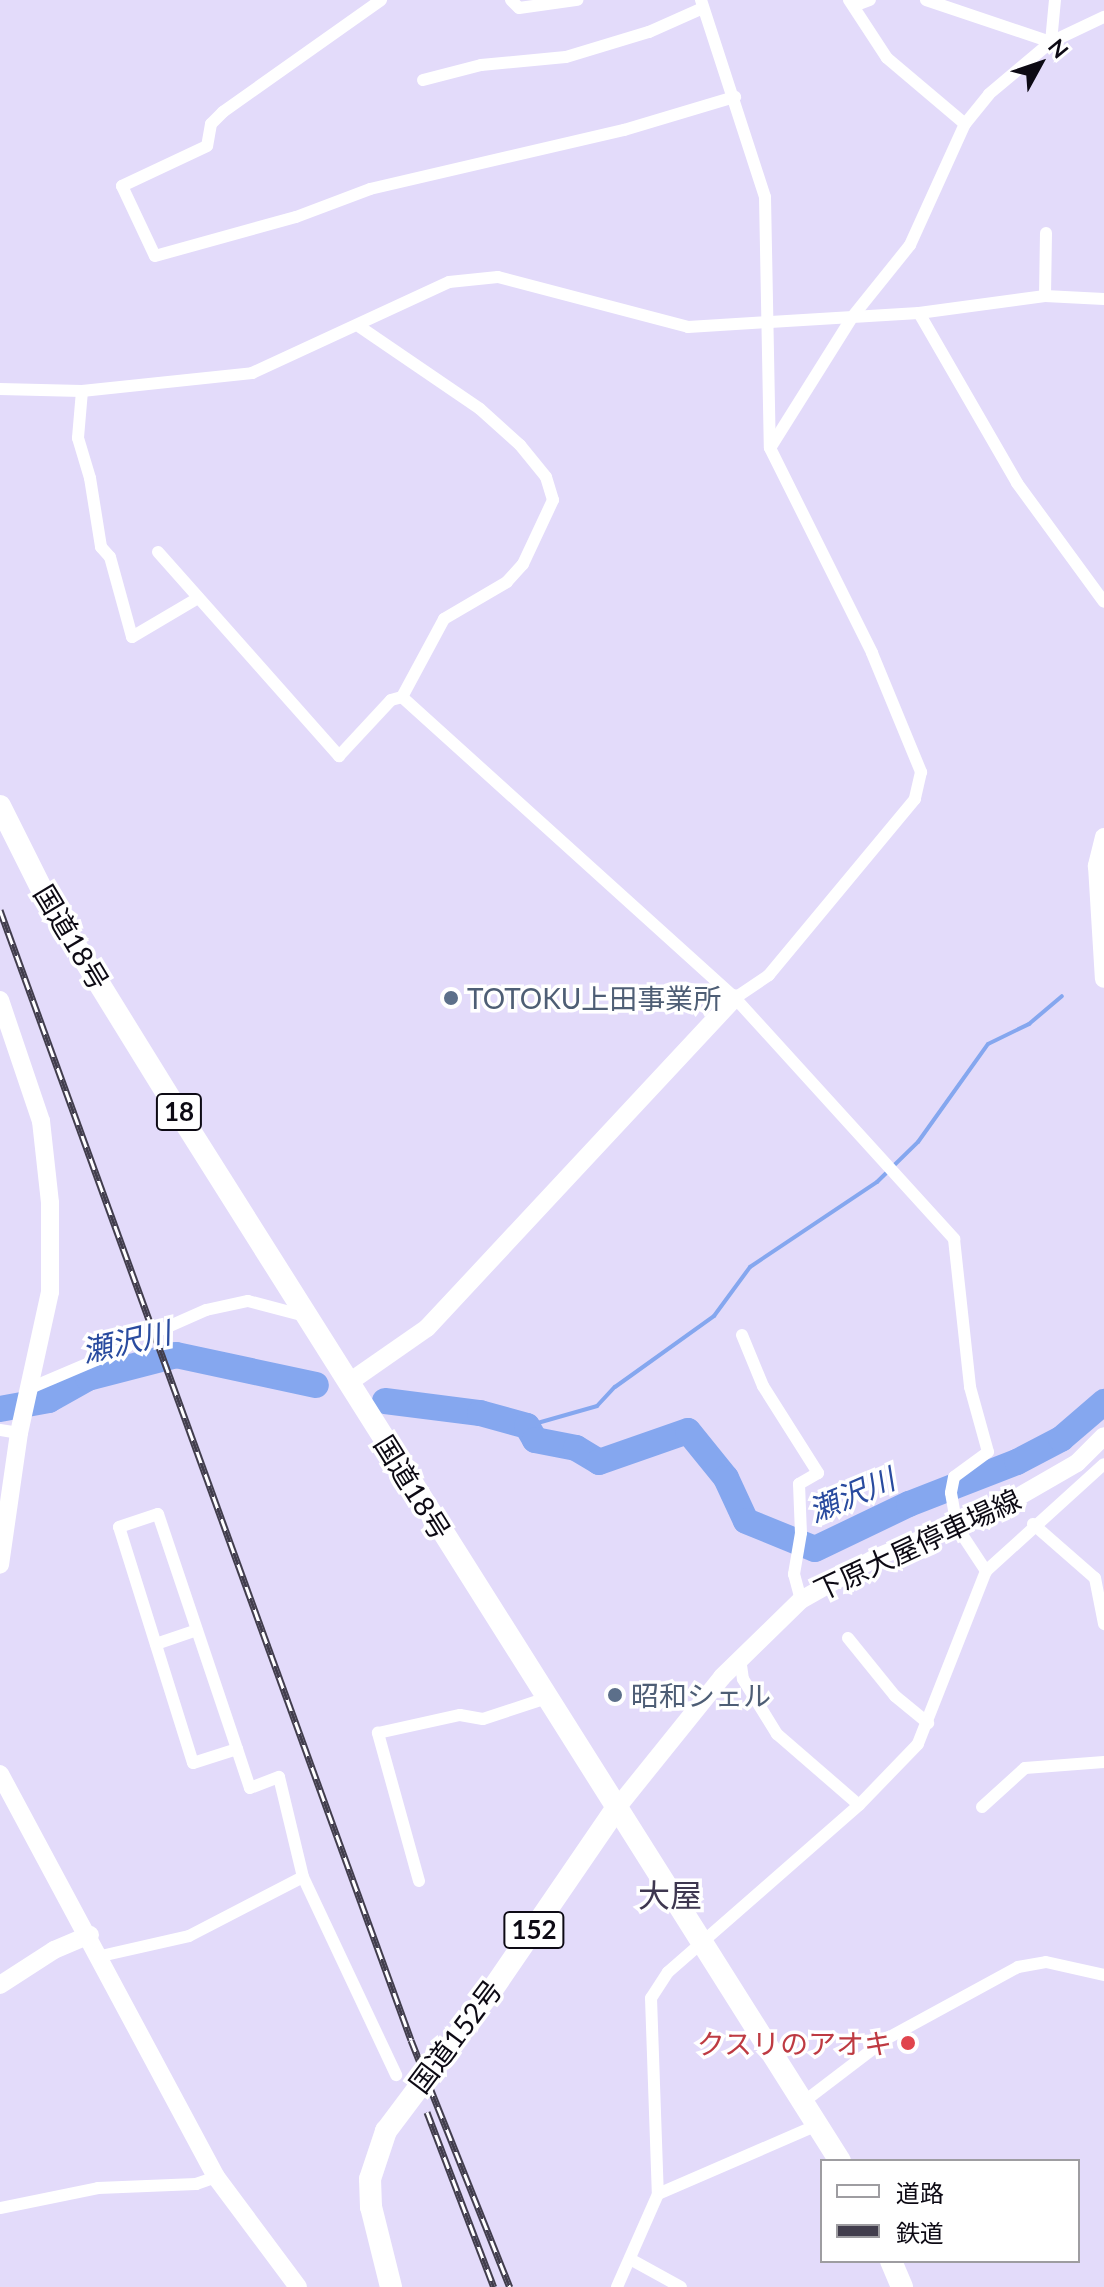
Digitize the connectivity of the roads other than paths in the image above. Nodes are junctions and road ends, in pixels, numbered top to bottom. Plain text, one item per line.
1 (381, 0) edge
2 (511, 0) edge
3 (577, 0) edge
4 (870, 0) edge
5 (926, 0) edge
6 (1055, 0) edge
7 (852, 3) edge
8 (702, 4) edge
9 (1104, 17) edge
10 (1051, 42) junction
11 (423, 80) dead end
12 (735, 97) junction
13 (965, 124) junction
14 (1046, 233) dead end
15 (1045, 296) junction
16 (1104, 299) edge
17 (919, 313) junction
18 (853, 316) junction
19 (768, 320) junction
20 (360, 327) junction
21 (0, 389) edge
22 (82, 391) junction
23 (770, 448) junction
24 (158, 552) dead end
25 (198, 598) junction
26 (1104, 602) edge
27 (402, 697) junction
28 (0, 806) edge
29 (1104, 837) edge
30 (1104, 979) edge
31 (735, 998) junction
32 (0, 1000) edge
33 (306, 1316) junction
34 (163, 1329) dead end
35 (742, 1335) dead end
36 (127, 1347) dead end
37 (348, 1383) junction
38 (27, 1393) junction
39 (13, 1429) edge
40 (1104, 1436) edge
41 (1104, 1464) edge
42 (1033, 1524) junction
43 (957, 1527) junction
44 (0, 1565) edge
45 (986, 1571) junction
46 (801, 1600) junction
47 (1104, 1624) edge
48 (197, 1630) junction
49 (848, 1638) dead end
50 (156, 1644) junction
51 (740, 1658) junction
52 (547, 1698) junction
53 (928, 1723) junction
54 (237, 1749) junction
55 (1104, 1762) edge
56 (0, 1774) edge
57 (859, 1805) junction
58 (982, 1807) dead end
59 (616, 1809) junction
60 (303, 1877) junction
61 (419, 1881) dead end
62 (90, 1935) junction
63 (704, 1942) junction
64 (101, 1956) junction
65 (1104, 1975) edge
66 (0, 1985) edge
67 (396, 2075) dead end
68 (806, 2100) junction
69 (820, 2124) junction
70 (839, 2159) edge
71 (216, 2177) junction
72 (658, 2194) junction
73 (0, 2208) edge
74 (630, 2259) junction
75 (892, 2263) edge
76 (298, 2287) edge
77 (391, 2287) edge
78 (617, 2287) edge
79 (681, 2287) edge
80 (902, 2287) edge

1 - 12 street
2 - 3 street
4 - 7 street
5 - 10 street
6 - 10 street
7 - 13 street
8 - 11 street
8 - 12 street
9 - 10 street
10 - 13 street
12 - 19 street
13 - 18 street
14 - 15 street
15 - 16 street
15 - 17 street
17 - 18 street
17 - 26 street
18 - 19 street
18 - 23 street
19 - 20 street
19 - 23 street
20 - 22 street
20 - 27 street
21 - 22 street
22 - 25 street
23 - 31 street
24 - 25 street
25 - 27 street
27 - 31 street
28 - 33 highway, 国道18号 / 18
29 - 30 street
31 - 37 street
31 - 43 street
32 - 38 street
33 - 34 street
33 - 37 highway, 国道18号 / 18
35 - 46 street
36 - 38 street
37 - 52 highway, 国道18号 / 18
38 - 39 street
39 - 44 street
40 - 43 street, 下原大屋停車場線
41 - 42 street
42 - 45 street
42 - 47 street
43 - 45 street
43 - 46 street, 下原大屋停車場線
45 - 53 street
46 - 51 street, 下原大屋停車場線
48 - 50 street
48 - 50 street
48 - 54 street
49 - 53 street
50 - 54 street
51 - 57 street
51 - 59 street, 下原大屋停車場線
52 - 59 highway, 国道18号 / 18
52 - 61 street
53 - 57 street
54 - 60 street
55 - 58 street
56 - 62 street
57 - 63 street
59 - 63 highway, 国道18号 / 18
59 - 77 highway, 国道152号 / 152
60 - 64 street
60 - 67 street
62 - 64 street
62 - 66 street
63 - 68 highway, 国道18号 / 18
63 - 72 street
64 - 71 street
65 - 68 street
68 - 69 highway, 国道18号 / 18
69 - 70 highway, 国道18号 / 18
69 - 72 street
71 - 73 street
71 - 76 street
72 - 74 street
74 - 78 street
74 - 79 street
75 - 80 highway

